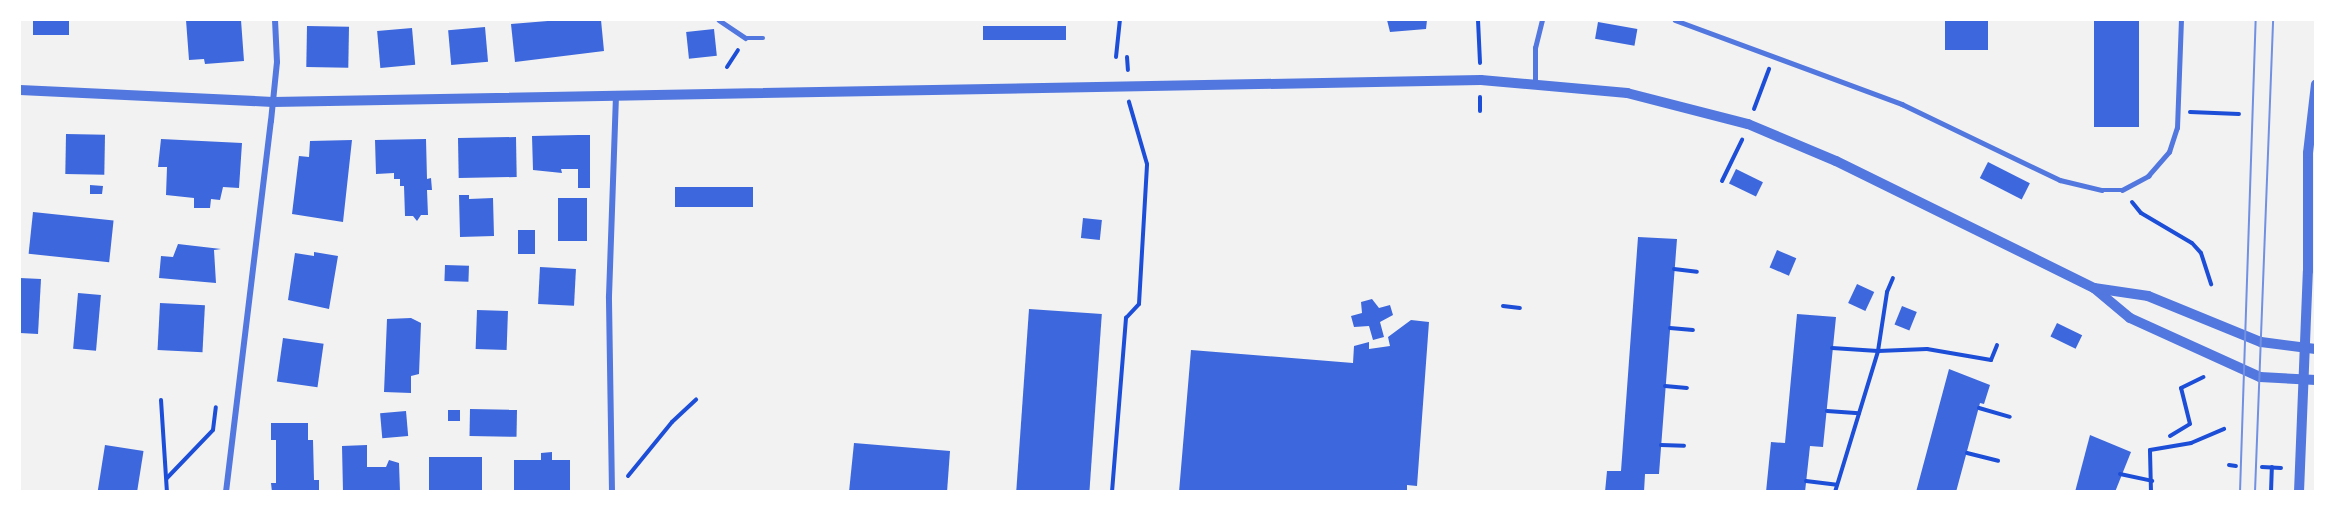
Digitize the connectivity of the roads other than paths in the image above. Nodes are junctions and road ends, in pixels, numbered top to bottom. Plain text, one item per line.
1 (275, 20) edge
2 (719, 20) edge
3 (1542, 20) edge
4 (1675, 20) edge
5 (2181, 20) edge
6 (763, 38) dead end
7 (1535, 82) junction
8 (2316, 84) edge
9 (20, 90) edge
10 (616, 95) junction
11 (273, 102) junction
12 (2094, 288) junction
13 (2311, 349) edge
14 (2310, 380) edge
15 (226, 492) edge
16 (612, 492) edge
17 (2299, 492) edge

1 - 11 street
2 - 6 lane
3 - 7 lane
4 - 5 lane
7 - 10 street
7 - 12 street
8 - 13 street
9 - 11 street
10 - 11 street
10 - 16 street
11 - 15 street
12 - 13 street
12 - 14 street
13 - 14 street
14 - 17 street

